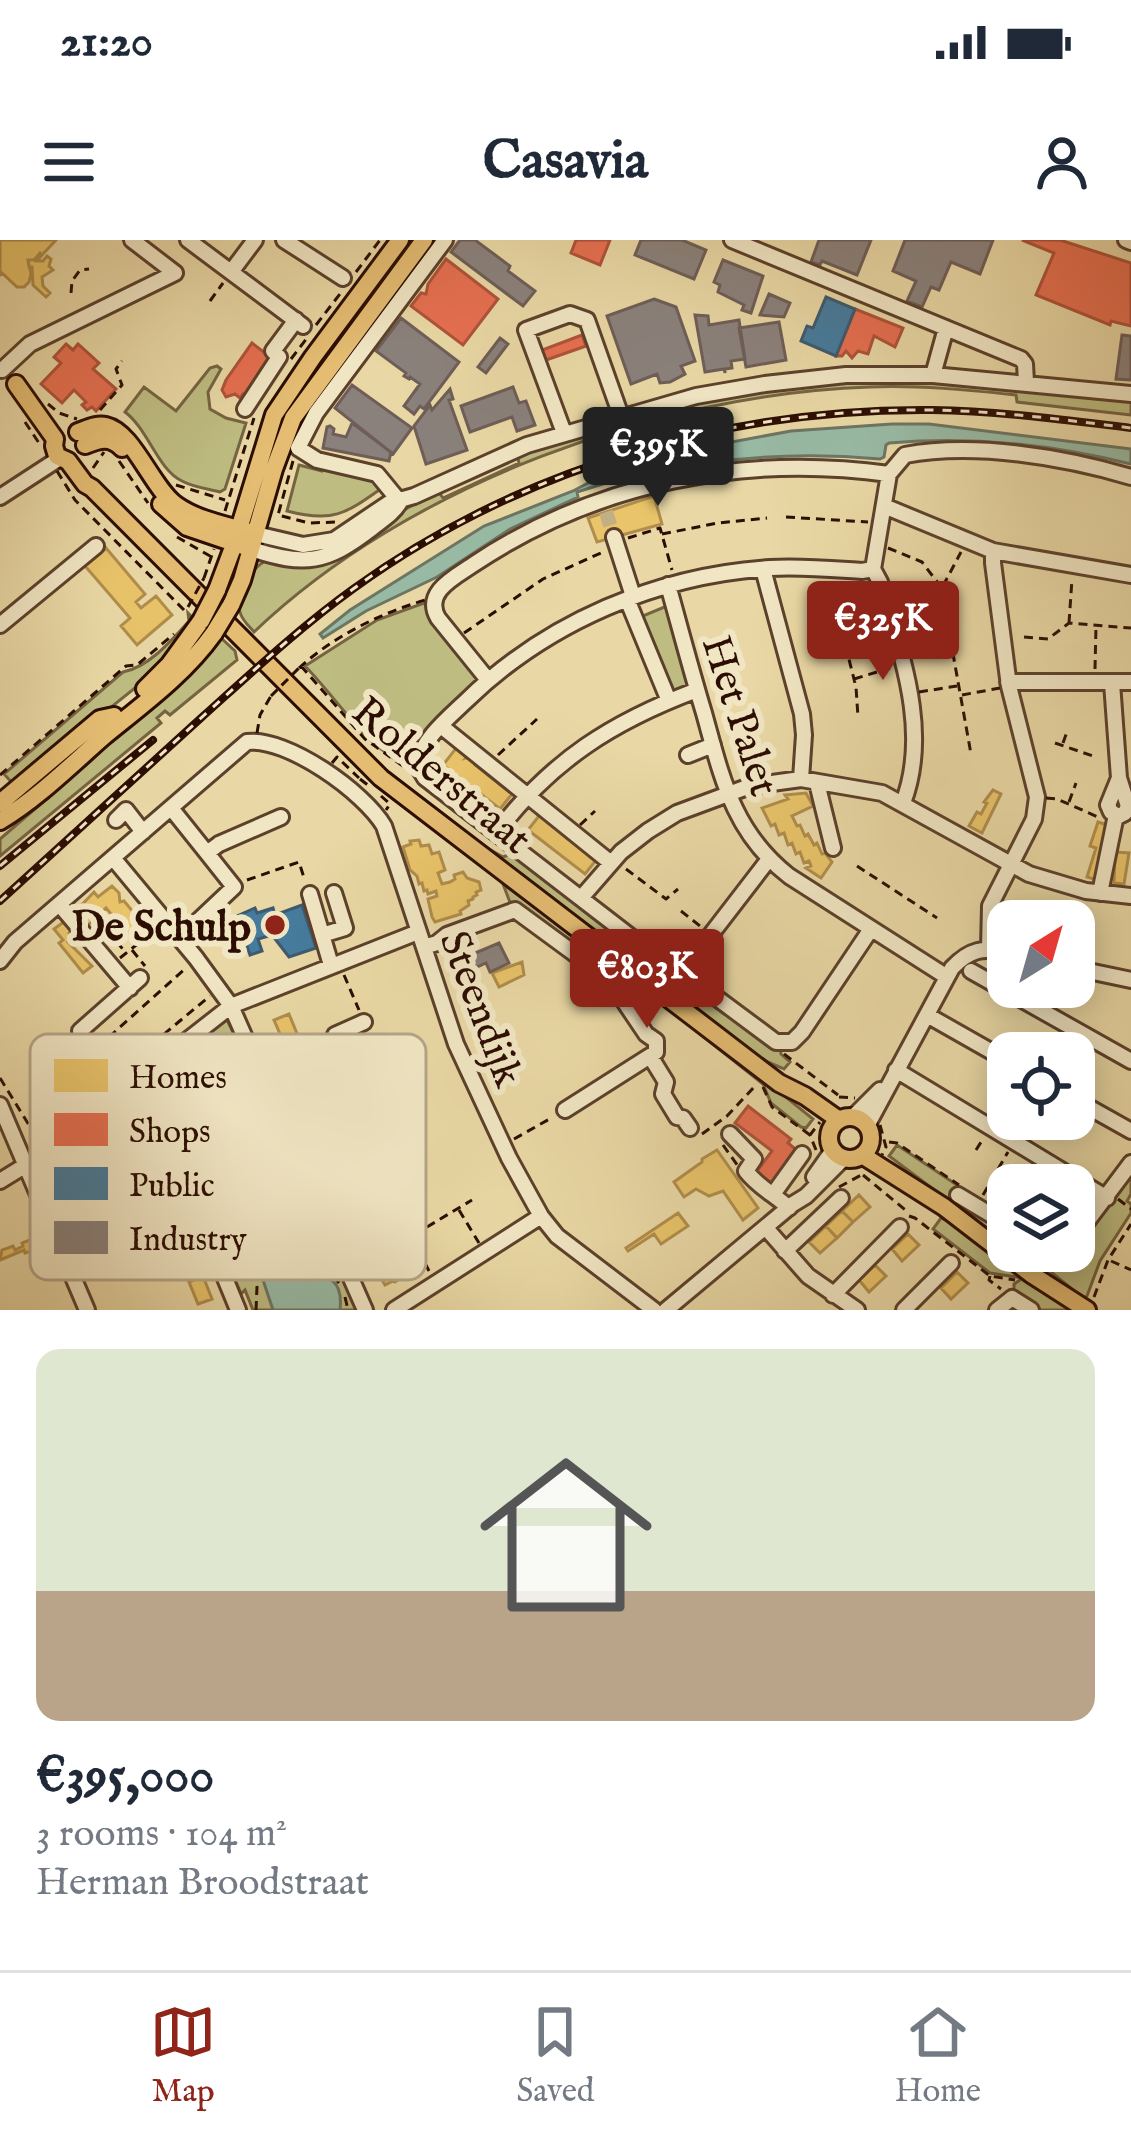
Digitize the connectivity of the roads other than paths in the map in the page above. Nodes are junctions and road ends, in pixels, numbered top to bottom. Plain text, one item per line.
1 (132, 240) edge
2 (188, 240) edge
3 (255, 240) edge
4 (284, 240) edge
5 (315, 240) edge
6 (400, 240) edge
7 (424, 240) edge
8 (445, 240) edge
9 (732, 240) edge
10 (304, 254) junction
11 (231, 272) junction
12 (343, 278) dead end
13 (946, 328) junction
14 (1, 369) edge
15 (933, 375) junction
16 (1026, 382) junction
17 (1131, 394) edge
18 (245, 409) dead end
19 (621, 416) junction
20 (564, 433) junction
21 (68, 448) junction
22 (889, 474) junction
23 (1131, 477) edge
24 (0, 497) edge
25 (400, 502) junction
26 (884, 506) junction
27 (245, 538) junction
28 (621, 538) tunnel mouth
29 (96, 546) dead end
30 (993, 551) junction
31 (763, 568) junction
32 (874, 569) junction
33 (1131, 575) edge
34 (672, 584) junction
35 (630, 598) junction
36 (193, 617) junction
37 (0, 626) edge
38 (488, 680) junction
39 (1131, 682) edge
40 (1112, 683) junction
41 (1008, 684) junction
42 (697, 690) junction
43 (669, 701) junction
44 (117, 720) junction
45 (441, 726) junction
46 (713, 745) junction
47 (688, 755) dead end
48 (801, 779) junction
49 (818, 783) junction
50 (726, 793) junction
51 (528, 795) junction
52 (903, 802) junction
53 (0, 803) edge
54 (171, 808) junction
55 (281, 817) dead end
56 (0, 819) edge
57 (116, 820) dead end
58 (143, 832) junction
59 (496, 833) junction
60 (0, 836) edge
61 (833, 848) dead end
62 (207, 853) junction
63 (113, 858) junction
64 (769, 859) junction
65 (618, 865) junction
66 (1011, 865) junction
67 (334, 893) dead end
68 (1100, 893) junction
69 (310, 894) road end
70 (1131, 896) edge
71 (581, 898) junction
72 (994, 900) edge
73 (59, 904) junction
74 (871, 928) junction
75 (322, 935) junction
76 (180, 938) junction
77 (421, 940) junction
78 (987, 949) edge
79 (0, 961) edge
80 (335, 963) junction
81 (971, 971) dead end
82 (682, 972) junction
83 (1095, 972) edge
84 (947, 977) junction
85 (1131, 980) edge
86 (227, 1000) junction
87 (927, 1015) junction
88 (364, 1022) road end
89 (80, 1031) dead end
90 (189, 1034) edge
91 (242, 1034) edge
92 (337, 1034) edge
93 (987, 1049) edge
94 (650, 1056) junction
95 (1131, 1060) edge
96 (892, 1077) junction
97 (0, 1105) edge
98 (565, 1110) road end
99 (1095, 1111) edge
100 (691, 1128) road end
101 (1131, 1131) edge
102 (730, 1134) dead end
103 (852, 1137) junction
104 (802, 1154) dead end
105 (1131, 1163) edge
106 (26, 1165) junction
107 (30, 1175) edge
108 (0, 1181) edge
109 (843, 1191) road end
110 (774, 1193) junction
111 (1107, 1198) junction
112 (791, 1206) junction
113 (946, 1208) junction
114 (1095, 1213) edge
115 (541, 1216) junction
116 (987, 1219) edge
117 (909, 1220) road end
118 (766, 1228) junction
119 (987, 1236) edge
120 (785, 1251) junction
121 (951, 1263) dead end
122 (1029, 1272) edge
123 (74, 1280) edge
124 (226, 1280) edge
125 (352, 1280) edge
126 (833, 1295) junction
127 (87, 1310) edge
128 (238, 1310) edge
129 (365, 1310) edge
130 (394, 1310) edge
131 (654, 1310) edge
132 (666, 1310) edge
133 (857, 1310) edge
134 (904, 1310) edge
135 (997, 1310) edge
136 (1031, 1310) edge
137 (1088, 1310) edge

1 - 14 street
2 - 11 street
3 - 11 street
4 - 10 street
5 - 10 street
6 - 27 main road
7 - 27 main road
8 - 25 street
9 - 13 street
10 - 12 street
11 - 18 street
13 - 15 street
13 - 16 street
14 - 21 main road, Rolderstraat
15 - 16 street
15 - 19 street
16 - 17 street
19 - 20 street
19 - 20 street
20 - 25 street
21 - 24 street
21 - 27 main road
21 - 103 main road, Rolderstraat
22 - 23 street
22 - 26 street
22 - 38 street
25 - 27 street
26 - 30 street
26 - 32 street
27 - 36 main road, bridge
27 - 36 main road, bridge
28 - 35 street, Het Palet
29 - 37 street
30 - 33 street
30 - 41 street
31 - 32 street
31 - 34 street
31 - 48 street
32 - 52 street
34 - 35 street
34 - 42 street, Het Palet
35 - 38 street
35 - 43 street, Het Palet
36 - 44 main road
38 - 45 street
39 - 40 street
40 - 41 street
40 - 68 street
41 - 66 street
42 - 43 street
42 - 46 street, Het Palet
43 - 51 street
44 - 53 main road
44 - 56 main road
44 - 60 main road
45 - 51 street
45 - 59 street
46 - 47 street
46 - 50 street, Het Palet
48 - 49 street
48 - 50 street
49 - 52 street
49 - 61 street
50 - 64 street, Het Palet
50 - 65 street
51 - 59 street
51 - 65 street
52 - 66 street
54 - 58 street
54 - 62 street
54 - 77 street, Steendijk
55 - 62 street
57 - 58 street
58 - 63 street
59 - 71 street
62 - 76 street
63 - 73 street
63 - 76 street
64 - 74 street, Het Palet
64 - 82 street
65 - 71 street
66 - 68 street
66 - 72 street
67 - 75 street
68 - 70 street
69 - 75 street
71 - 82 street
73 - 79 street
73 - 89 street
74 - 82 street
74 - 84 street, Het Palet
75 - 80 street
76 - 86 street
77 - 80 street
77 - 94 street
77 - 115 street, Steendijk
78 - 84 street
80 - 86 street
81 - 95 street
83 - 85 street
84 - 87 street
86 - 90 street
86 - 91 street
87 - 93 street
87 - 96 street
88 - 92 street
94 - 98 street
94 - 100 street
96 - 103 street
96 - 111 street
97 - 106 street
99 - 101 street
102 - 110 street
103 - 112 street
103 - 113 main road, Rolderstraat
104 - 110 street
105 - 111 street
106 - 107 street
106 - 108 street
109 - 120 street
110 - 112 street
111 - 114 street
112 - 118 street
113 - 116 street
113 - 119 main road, Rolderstraat
115 - 130 street
115 - 131 street, Steendijk
117 - 126 street
118 - 120 street
118 - 132 street
120 - 126 street
121 - 134 street
122 - 137 main road, Rolderstraat
123 - 127 street
124 - 128 street
125 - 129 street
126 - 133 street
135 - 136 street

